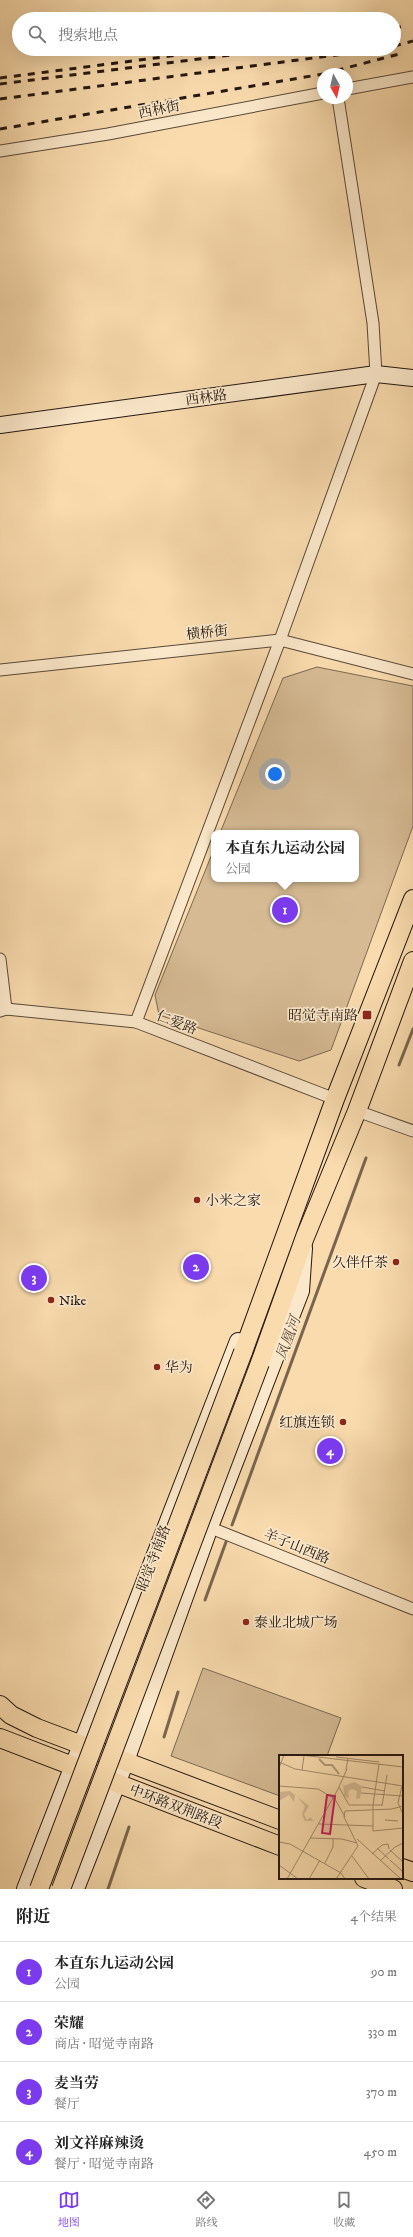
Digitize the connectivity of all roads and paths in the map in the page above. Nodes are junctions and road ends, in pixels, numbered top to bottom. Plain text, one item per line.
1 (413, 77) edge
2 (353, 88) edge
3 (317, 94) edge
4 (339, 104) edge
5 (0, 151) edge
6 (376, 374) junction
7 (413, 378) edge
8 (0, 425) edge
9 (280, 640) junction
10 (0, 670) edge
11 (413, 674) edge
12 (413, 899) edge
13 (0, 959) edge
14 (413, 961) edge
15 (3, 1010) edge
16 (136, 1022) junction
17 (336, 1099) junction
18 (357, 1111) junction
19 (413, 1131) edge
20 (288, 1230) junction
21 (305, 1237) junction
22 (170, 1512) junction
23 (210, 1527) junction
24 (412, 1606) edge
25 (0, 1705) edge
26 (0, 1738) edge
27 (80, 1745) junction
28 (126, 1761) junction
29 (72, 1767) junction
30 (118, 1783) junction
31 (279, 1820) edge
32 (279, 1846) edge
33 (403, 1868) edge
34 (413, 1872) edge
35 (367, 1879) edge
36 (25, 1889) edge
37 (38, 1889) edge
38 (61, 1889) edge
39 (76, 1889) edge
40 (393, 1889) edge

1 - 2 street
3 - 5 street, 西林街
4 - 6 street
6 - 7 street, 西林路
6 - 8 street, 西林路
6 - 9 street
9 - 10 street, 横桥街
9 - 11 street, 横桥街
9 - 16 street
12 - 17 main road, 昭觉寺南路
13 - 15 street
14 - 18 main road
15 - 16 street, 仁爱路
16 - 17 street, 仁爱路
17 - 20 main road, 昭觉寺南路
18 - 19 street
18 - 21 main road
20 - 22 street, 昭觉寺南路
20 - 37 main road, 昭觉寺南路, bridge
21 - 23 street
21 - 38 main road, bridge
22 - 23 street, 羊子山西路
22 - 27 street, 昭觉寺南路
23 - 24 street, 羊子山西路
23 - 28 street
25 - 27 main road, 中环路双荆路段
26 - 29 main road, 中环路双荆路段
27 - 28 main road, 中环路双荆路段
27 - 29 street, 昭觉寺南路
28 - 30 street
28 - 31 main road, 中环路双荆路段
29 - 30 main road, 中环路双荆路段
29 - 36 street, 昭觉寺南路
30 - 32 main road, 中环路双荆路段
30 - 39 street
33 - 34 main road
35 - 40 main road

